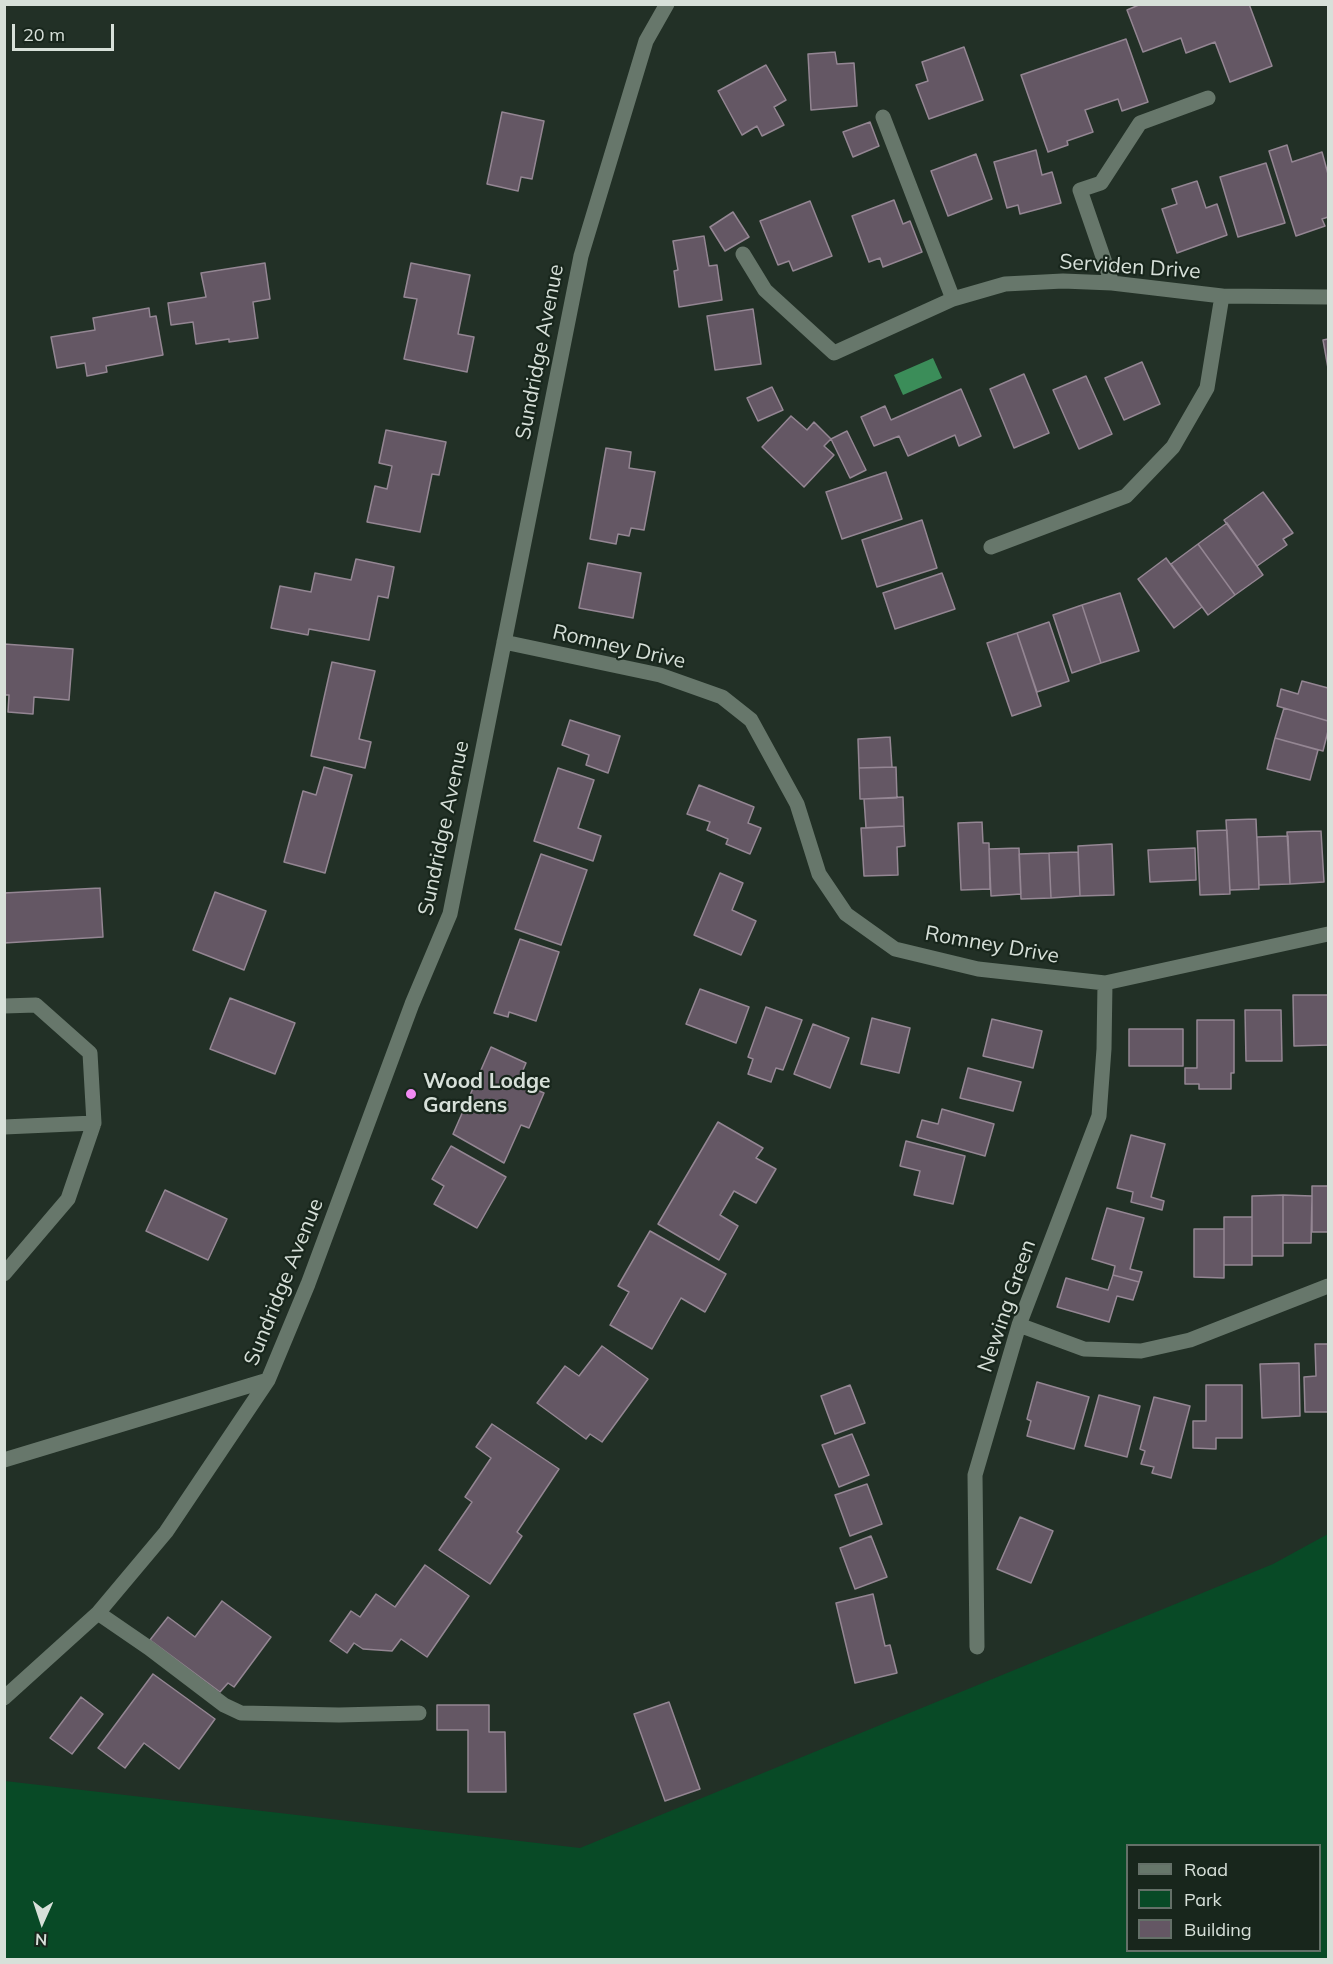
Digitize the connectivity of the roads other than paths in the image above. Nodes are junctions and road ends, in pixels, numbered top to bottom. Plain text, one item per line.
1 (667, 4) edge
2 (1208, 98) dead end
3 (883, 117) dead end
4 (743, 254) dead end
5 (1112, 283) junction
6 (1222, 296) junction
7 (1329, 297) edge
8 (953, 300) junction
9 (991, 548) dead end
10 (504, 642) junction
11 (1329, 934) edge
12 (1105, 983) junction
13 (4, 1006) edge
14 (94, 1123) junction
15 (4, 1127) edge
16 (4, 1274) edge
17 (1329, 1286) edge
18 (1019, 1325) junction
19 (268, 1380) junction
20 (4, 1460) edge
21 (98, 1613) junction
22 (977, 1647) dead end
23 (4, 1698) edge
24 (419, 1713) dead end

1 - 10 street, Sundridge Avenue
2 - 5 street
3 - 8 street
4 - 8 street, Serviden Drive
5 - 6 street, Serviden Drive
5 - 8 street, Serviden Drive
6 - 7 street, Serviden Drive
6 - 9 street
10 - 12 street, Romney Drive
10 - 19 street, Sundridge Avenue
11 - 12 street, Romney Drive
12 - 18 street, Newing Green
13 - 14 street
14 - 15 street
14 - 16 street
17 - 18 street
18 - 22 street, Newing Green
19 - 20 street
19 - 21 street, Sundridge Avenue
21 - 23 street, Sundridge Avenue
21 - 24 street

